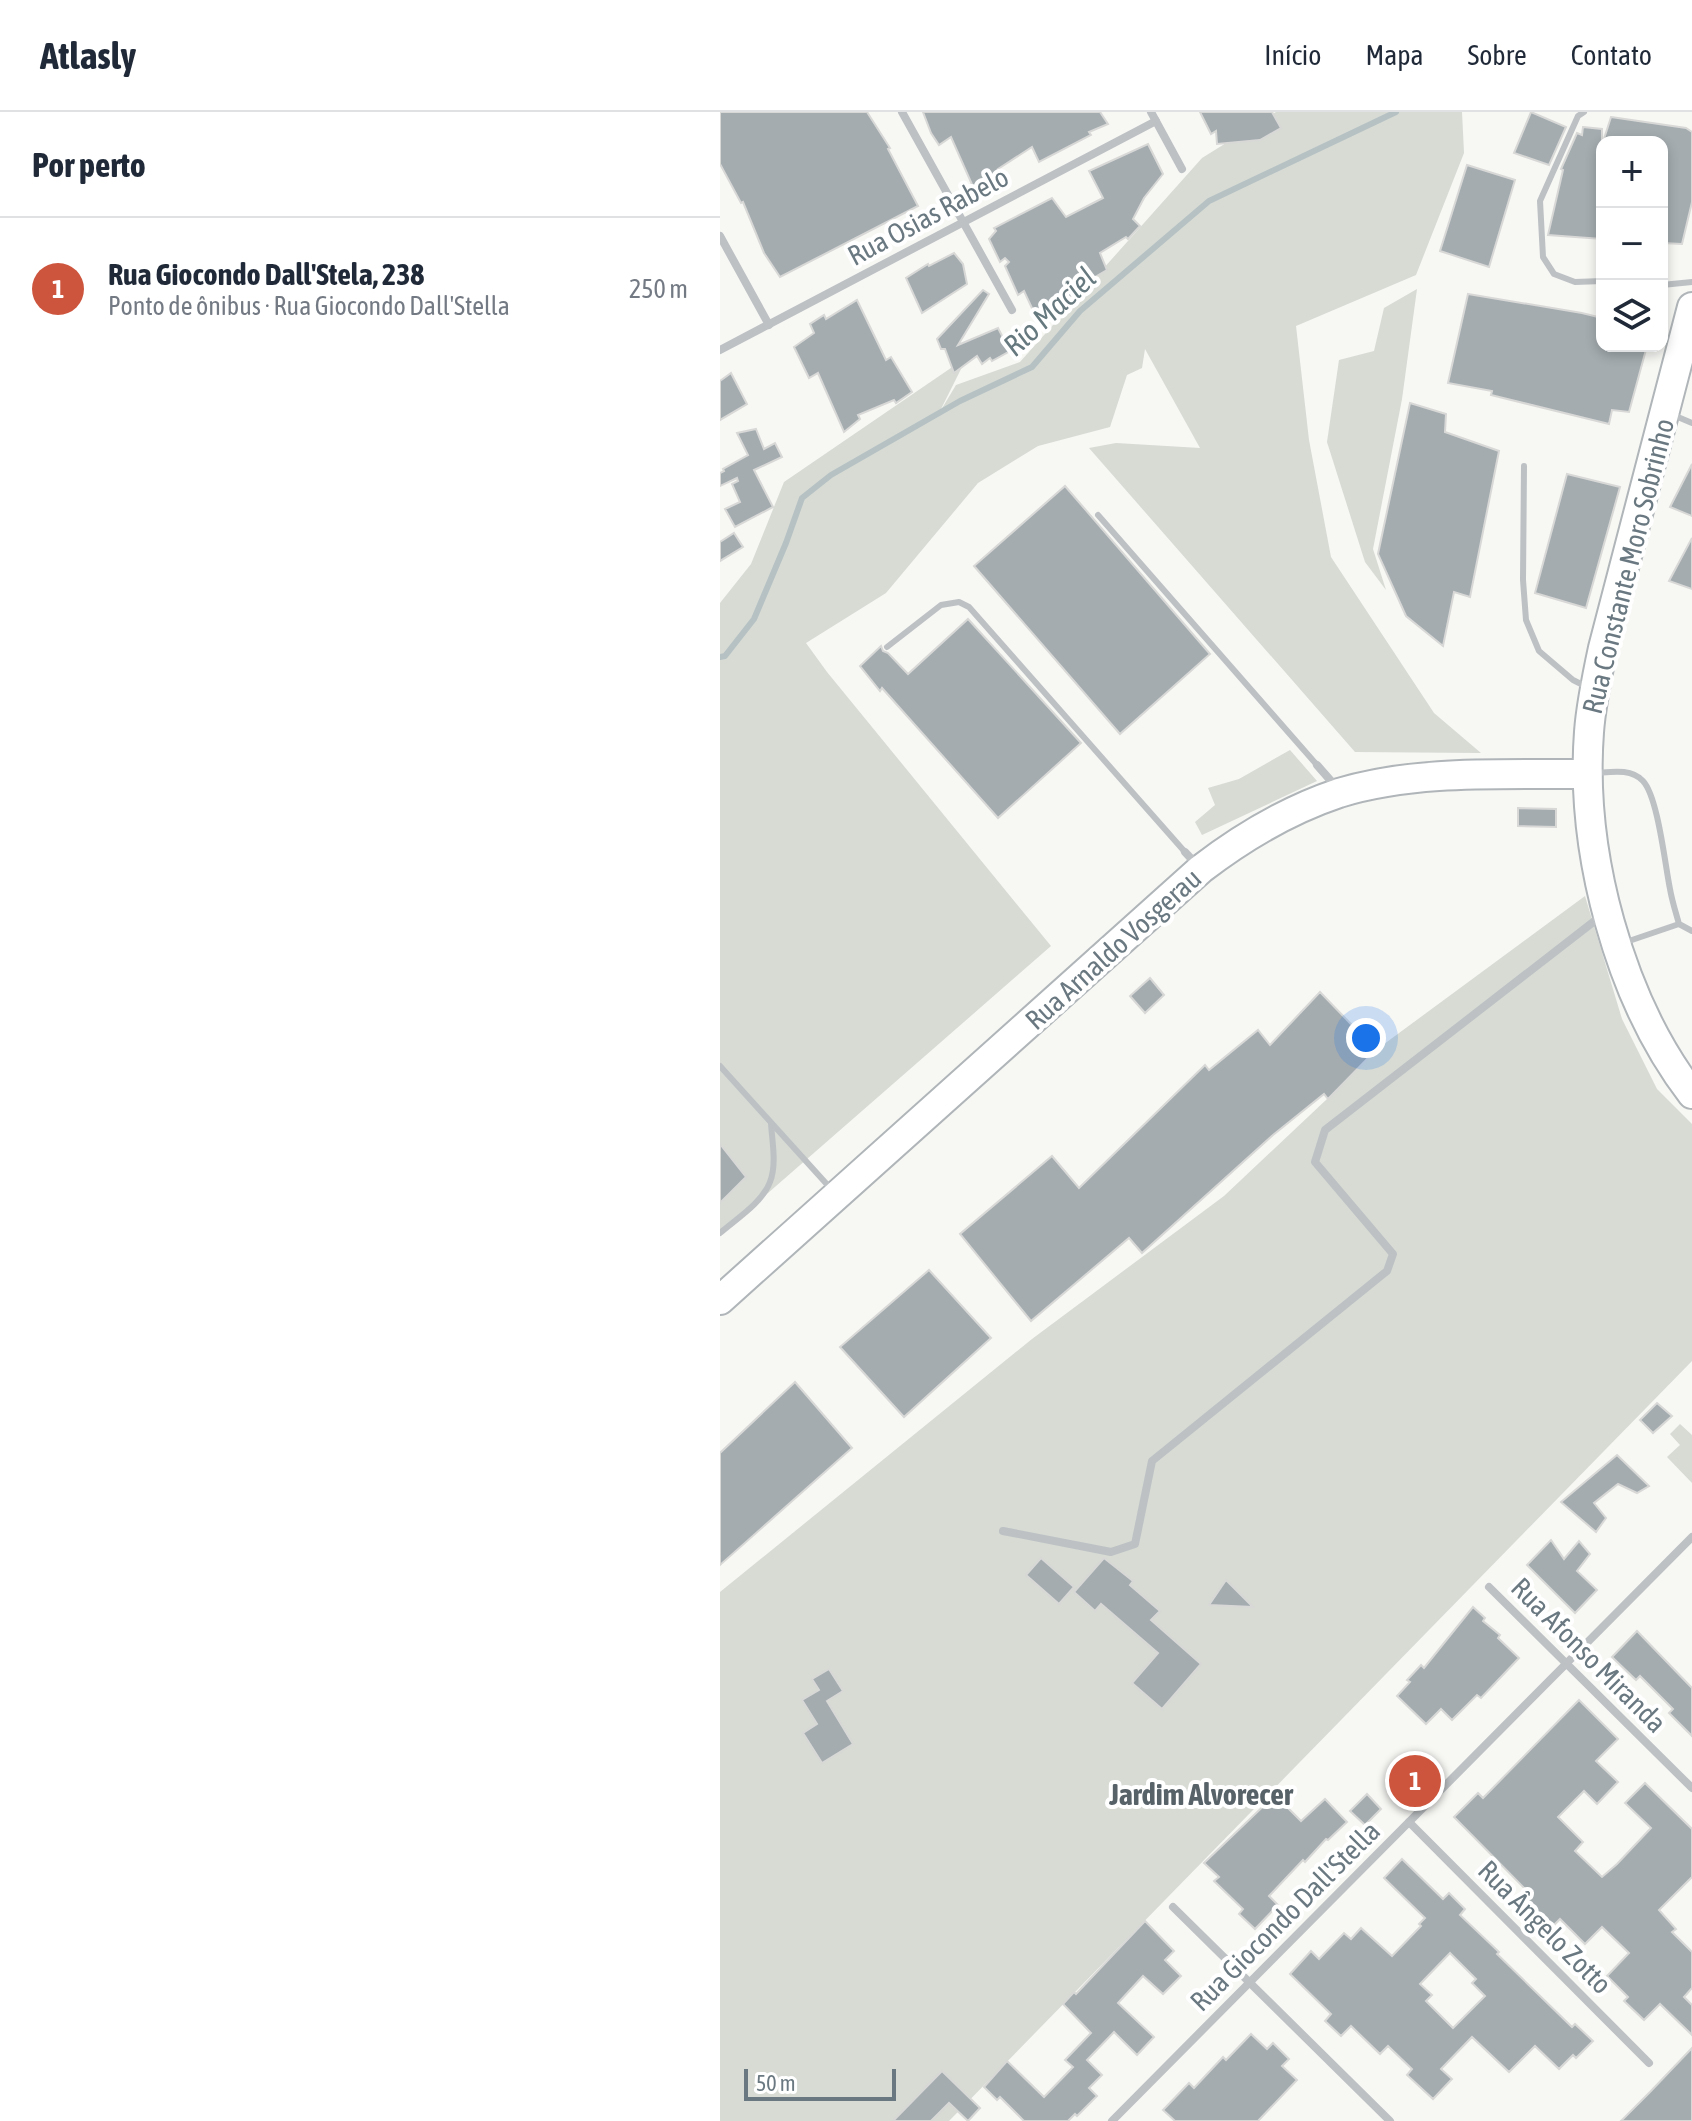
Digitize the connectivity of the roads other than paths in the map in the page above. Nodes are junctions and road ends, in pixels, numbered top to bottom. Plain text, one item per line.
1 (902, 112) edge
2 (1151, 112) edge
3 (1584, 112) edge
4 (1156, 121) junction
5 (1182, 169) dead end
6 (963, 222) junction
7 (720, 236) edge
8 (1596, 281) edge
9 (1692, 282) edge
10 (1668, 284) edge
11 (1692, 307) edge
12 (1012, 310) dead end
13 (769, 325) junction
14 (720, 350) edge
15 (1666, 412) junction
16 (1692, 423) edge
17 (1524, 466) dead end
18 (1098, 515) dead end
19 (887, 647) dead end
20 (1594, 690) junction
21 (1317, 765) joint
22 (1587, 774) junction
23 (1341, 793) junction
24 (1193, 860) junction
25 (1608, 911) junction
26 (1679, 924) junction
27 (1692, 931) edge
28 (1618, 945) junction
29 (720, 1066) edge
30 (1692, 1094) edge
31 (771, 1123) junction
32 (837, 1195) junction
33 (720, 1233) edge
34 (720, 1300) edge
35 (1003, 1531) dead end
36 (1692, 1537) edge
37 (1489, 1587) dead end
38 (1566, 1663) junction
39 (1692, 1788) edge
40 (1409, 1822) junction
41 (1173, 1907) dead end
42 (1250, 1983) junction
43 (1649, 2063) dead end
44 (1112, 2121) edge
45 (1390, 2121) edge

1 - 6 street
2 - 4 street
3 - 8 lane
4 - 5 street
4 - 6 street, Rua Osias Rabelo
6 - 12 street
6 - 13 street, Rua Osias Rabelo
7 - 13 street
9 - 10 lane
11 - 15 street, Rua Constante Moro Sobrinho
13 - 14 street, Rua Osias Rabelo
15 - 16 lane
15 - 20 street, Rua Constante Moro Sobrinho
17 - 20 lane
18 - 21 lane
19 - 24 lane
20 - 22 street, Rua Constante Moro Sobrinho
21 - 23 street
22 - 23 street, Rua Arnaldo Vosgerau
22 - 25 street, Rua Constante Moro Sobrinho
22 - 26 lane
23 - 24 street, Rua Arnaldo Vosgerau
24 - 32 street, Rua Arnaldo Vosgerau
25 - 28 street, Rua Constante Moro Sobrinho
25 - 35 street
26 - 27 lane
26 - 28 lane
28 - 30 street, Rua Constante Moro Sobrinho
29 - 31 lane
31 - 32 lane
31 - 33 lane
32 - 34 street, Rua Arnaldo Vosgerau
36 - 38 street, Rua Giocondo Dall'Stella
37 - 38 street, Rua Afonso Miranda
38 - 39 street, Rua Afonso Miranda
38 - 40 street, Rua Giocondo Dall'Stella
40 - 42 street, Rua Giocondo Dall'Stella
40 - 43 street, Rua Ângelo Zotto
41 - 42 street
42 - 44 street, Rua Giocondo Dall'Stella
42 - 45 street

